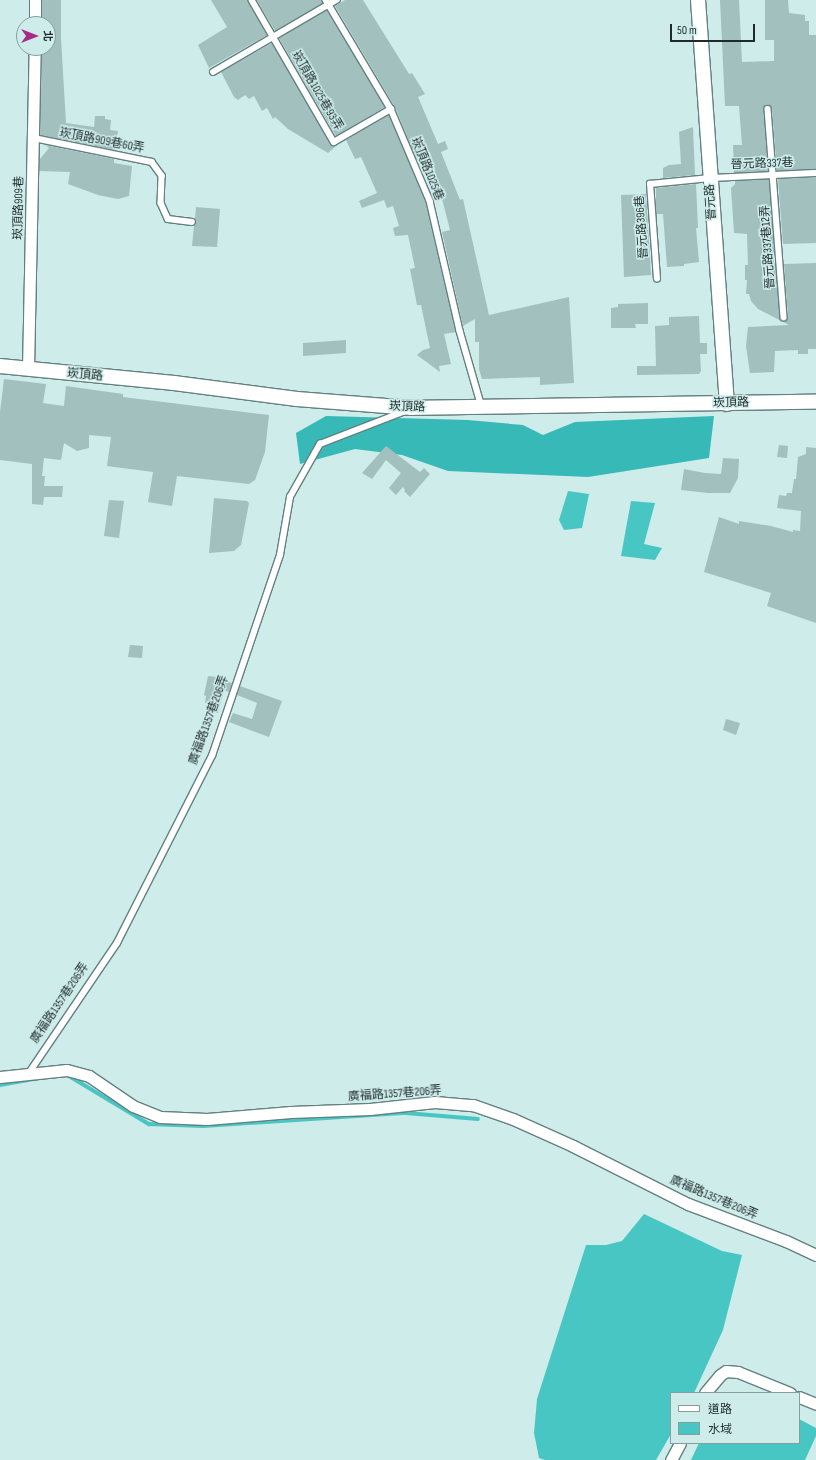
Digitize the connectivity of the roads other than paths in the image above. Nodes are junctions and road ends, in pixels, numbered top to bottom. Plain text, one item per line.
1 (35, 0) edge
2 (252, 0) edge
3 (336, 0) edge
4 (698, 0) edge
5 (327, 2) edge
6 (35, 16) edge
7 (272, 37) junction
8 (35, 56) edge
9 (212, 72) dead end
10 (768, 109) dead end
11 (391, 110) junction
12 (34, 138) junction
13 (816, 173) edge
14 (774, 175) junction
15 (710, 178) junction
16 (192, 222) dead end
17 (657, 279) dead end
18 (784, 317) dead end
19 (0, 366) edge
20 (28, 369) junction
21 (816, 402) edge
22 (727, 404) junction
23 (482, 407) junction
24 (412, 408) junction
25 (29, 1073) junction
26 (0, 1077) edge
27 (816, 1255) edge
28 (706, 1392) edge
29 (788, 1392) edge
30 (800, 1397) edge
31 (816, 1404) edge
32 (679, 1444) edge
33 (671, 1460) edge

1 - 6 street
2 - 7 lane, 崁頂路1025巷93弄
3 - 5 lane
4 - 15 street, 晉元路
5 - 7 lane
5 - 11 lane, 崁頂路1025巷
7 - 9 lane
7 - 11 lane, 崁頂路1025巷93弄
8 - 12 street, 崁頂路909巷
10 - 14 lane, 晉元路337巷12弄
11 - 23 lane, 崁頂路1025巷
12 - 16 lane, 崁頂路909巷60弄
12 - 20 street, 崁頂路909巷
13 - 14 lane, 晉元路337巷
14 - 15 lane, 晉元路337巷
14 - 18 lane, 晉元路337巷12弄
15 - 17 lane, 晉元路396巷
15 - 22 street, 晉元路
19 - 20 street, 崁頂路
20 - 24 street, 崁頂路
21 - 22 street, 崁頂路
22 - 23 street, 崁頂路
23 - 24 street, 崁頂路
24 - 25 lane, 廣福路1357巷206弄
25 - 26 street, 廣福路1357巷206弄
25 - 27 street, 廣福路1357巷206弄
28 - 29 street
30 - 31 street
32 - 33 street

